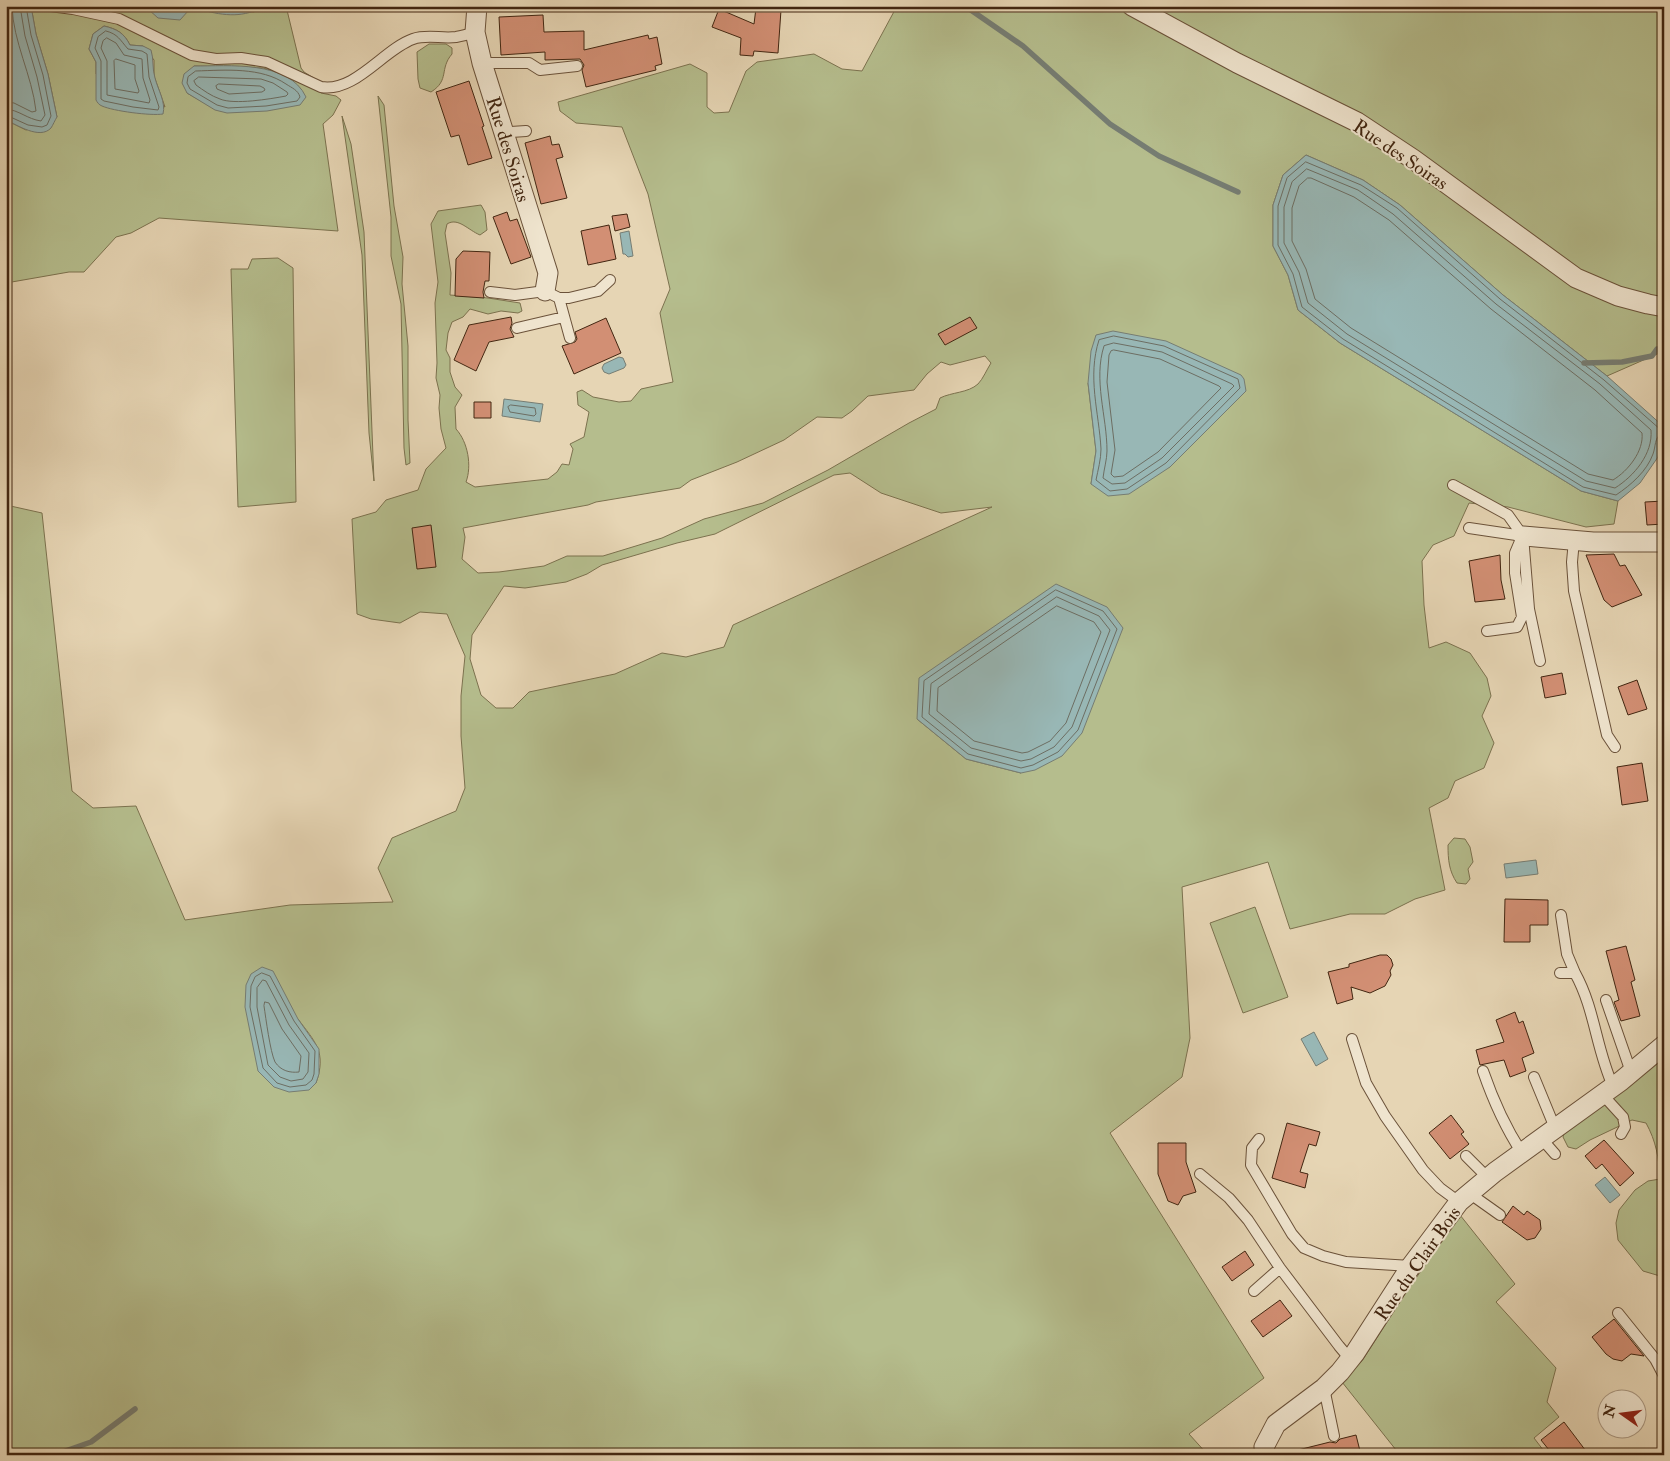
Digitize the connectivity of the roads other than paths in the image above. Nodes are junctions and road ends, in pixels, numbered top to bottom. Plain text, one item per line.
1 (50, 6) edge
2 (476, 6) edge
3 (1132, 6) edge
4 (474, 32) junction
5 (482, 63) junction
6 (577, 66) dead end
7 (526, 131) dead end
8 (504, 135) junction
9 (610, 280) dead end
10 (490, 292) dead end
11 (552, 295) junction
12 (1664, 307) edge
13 (564, 317) junction
14 (517, 328) dead end
15 (570, 338) dead end
16 (1453, 485) dead end
17 (1469, 528) dead end
18 (1522, 536) junction
19 (1574, 540) junction
20 (1664, 542) edge
21 (1487, 631) dead end
22 (1540, 661) dead end
23 (1615, 746) dead end
24 (1561, 915) dead end
25 (1560, 973) dead end
26 (1575, 973) junction
27 (1606, 1000) dead end
28 (1352, 1039) dead end
29 (1664, 1046) edge
30 (1483, 1071) dead end
31 (1631, 1072) junction
32 (1534, 1077) dead end
33 (1608, 1090) junction
34 (1548, 1133) junction
35 (1621, 1134) dead end
36 (1259, 1139) dead end
37 (1522, 1152) junction
38 (1555, 1154) dead end
39 (1466, 1156) dead end
40 (1200, 1174) dead end
41 (1488, 1178) junction
42 (1464, 1198) junction
43 (1500, 1215) dead end
44 (1412, 1266) junction
45 (1280, 1268) junction
46 (1254, 1291) dead end
47 (1618, 1313) dead end
48 (1350, 1359) junction
49 (1664, 1376) edge
50 (1324, 1388) junction
51 (1334, 1436) dead end
52 (1268, 1451) edge

1 - 4 lane
2 - 4 street, Rue des Soiras
3 - 12 street, Rue des Soiras
4 - 5 street, Rue des Soiras
5 - 6 lane
5 - 8 street, Rue des Soiras
7 - 8 lane
8 - 11 street, Rue des Soiras
9 - 11 lane
10 - 11 lane
11 - 13 lane
13 - 14 lane
13 - 15 lane
16 - 18 lane
17 - 18 lane
18 - 19 street
18 - 21 lane
18 - 22 lane
19 - 20 street
19 - 23 lane
24 - 26 lane
25 - 26 lane
26 - 33 lane
27 - 31 lane
28 - 42 lane
29 - 31 street, Rue du Clair Bois
30 - 37 lane
31 - 33 street, Rue du Clair Bois
32 - 34 lane
33 - 34 street, Rue du Clair Bois
33 - 35 lane
34 - 37 street, Rue du Clair Bois
34 - 38 lane
36 - 44 lane
37 - 41 street, Rue du Clair Bois
39 - 41 lane
40 - 45 lane
41 - 42 street, Rue du Clair Bois
42 - 43 lane
42 - 44 street, Rue du Clair Bois
44 - 48 street, Rue du Clair Bois
45 - 46 lane
45 - 48 lane
47 - 49 lane
48 - 50 street, Rue du Clair Bois
50 - 51 lane
50 - 52 street, Rue du Clair Bois

